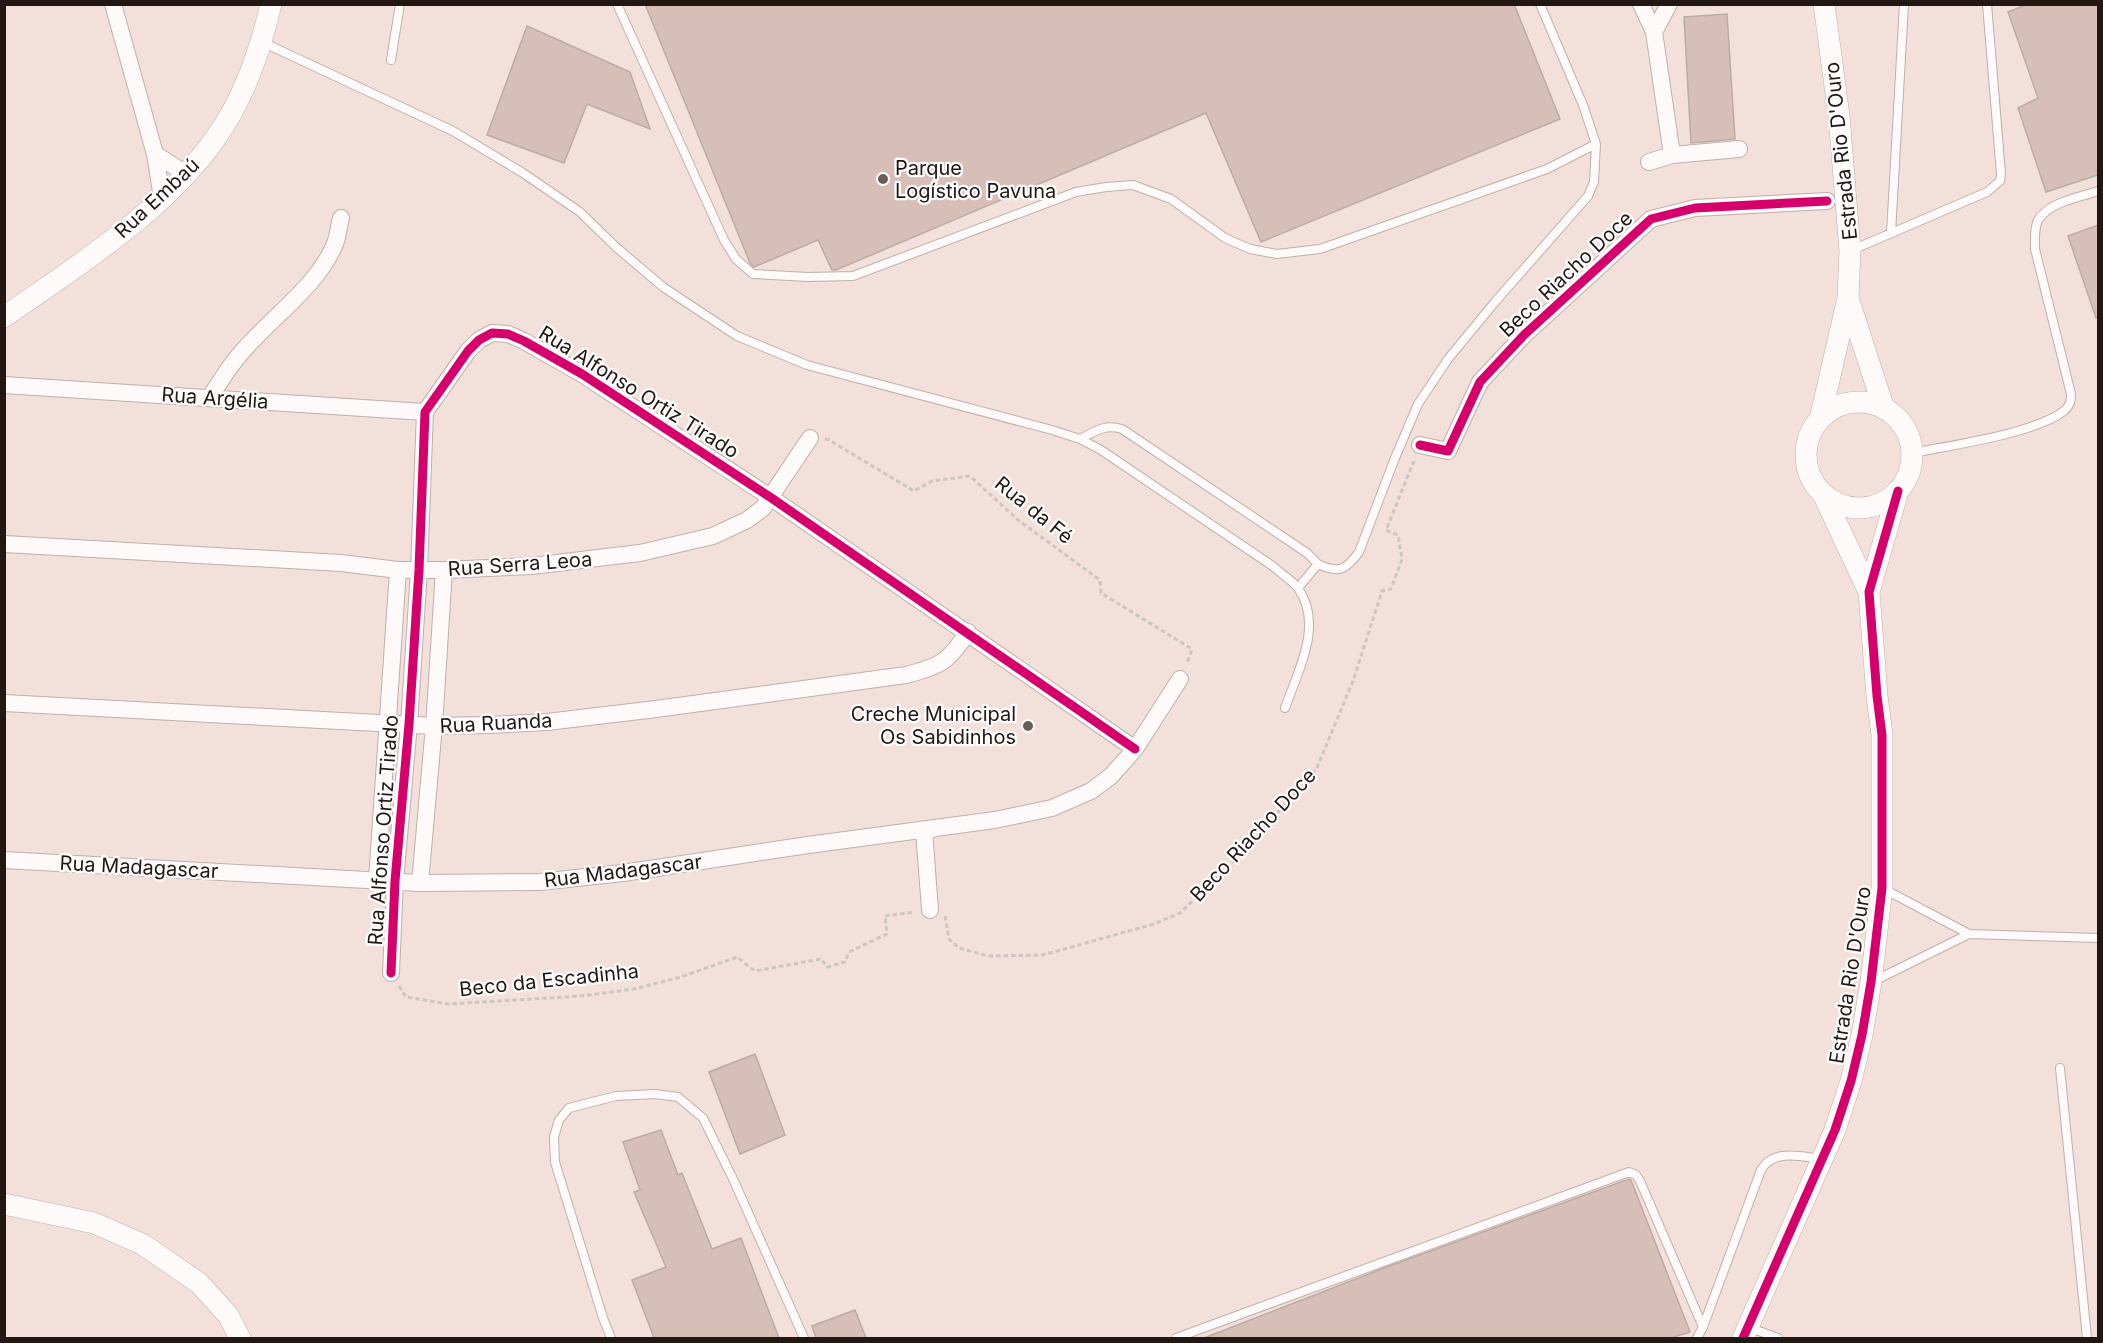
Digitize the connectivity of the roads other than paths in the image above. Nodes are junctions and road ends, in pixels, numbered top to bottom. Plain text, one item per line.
1 (113, 4) edge
2 (271, 4) edge
3 (400, 4) edge
4 (617, 4) edge
5 (1540, 4) edge
6 (1641, 4) edge
7 (1669, 4) edge
8 (1824, 4) edge
9 (1904, 4) edge
10 (1986, 4) edge
11 (1654, 32) junction
12 (262, 42) junction
13 (391, 60) dead end
14 (1596, 144) junction
15 (1739, 149) dead end
16 (155, 154) junction
17 (1672, 155) junction
18 (1649, 162) dead end
19 (186, 174) junction
20 (2098, 191) edge
21 (162, 198) junction
22 (1827, 201) dead end
23 (341, 218) dead end
24 (1891, 233) junction
25 (1850, 251) junction
26 (1848, 298) junction
27 (4, 317) edge
28 (4, 385) edge
29 (210, 397) junction
30 (1884, 409) junction
31 (425, 412) junction
32 (1820, 419) junction
33 (810, 438) road end
34 (1080, 439) junction
35 (1420, 445) road end
36 (1912, 453) junction
37 (1898, 491) junction
38 (1823, 494) junction
39 (770, 497) junction
40 (4, 544) edge
41 (1318, 564) junction
42 (398, 570) junction
43 (419, 570) junction
44 (444, 570) junction
45 (1298, 588) junction
46 (1869, 592) junction
47 (968, 632) junction
48 (1180, 679) road end
49 (4, 703) edge
50 (1285, 708) dead end
51 (388, 723) junction
52 (409, 724) junction
53 (434, 726) junction
54 (1135, 748) junction
55 (928, 829) junction
56 (4, 860) edge
57 (377, 880) junction
58 (395, 881) junction
59 (420, 883) junction
60 (1882, 888) junction
61 (930, 910) road end
62 (1969, 934) junction
63 (2098, 938) edge
64 (391, 973) road end
65 (1871, 982) junction
66 (2060, 1068) dead end
67 (1822, 1159) junction
68 (4, 1204) edge
69 (1703, 1327) junction
70 (1746, 1333) edge
71 (240, 1338) edge
72 (611, 1338) edge
73 (804, 1338) edge
74 (1176, 1338) edge
75 (1697, 1338) edge
76 (1778, 1338) edge
77 (2087, 1338) edge

1 - 16 street
2 - 12 street, Rua Embaú
3 - 13 lane
4 - 14 lane
5 - 14 lane
6 - 11 street
7 - 11 street
8 - 25 street, Estrada Rio D'Ouro
9 - 24 lane
10 - 24 lane
11 - 17 street
12 - 19 street, Rua Embaú
12 - 34 lane
14 - 41 lane
15 - 17 street
16 - 19 street
16 - 21 street
17 - 18 street
19 - 21 street, Rua Embaú
20 - 36 lane
21 - 27 street, Rua Embaú
22 - 35 street, Beco Riacho Doce
23 - 29 street
24 - 25 lane
25 - 26 street, Estrada Rio D'Ouro
26 - 30 street, Estrada Rio D'Ouro
26 - 32 street, Estrada Rio D'Ouro
28 - 29 street, Rua Argélia
29 - 31 street, Rua Argélia
30 - 32 street
30 - 36 street
31 - 39 street, Rua Alfonso Ortiz Tirado
31 - 43 street, Rua Alfonso Ortiz Tirado
32 - 38 street
33 - 39 street, Rua Serra Leoa
34 - 41 lane
34 - 45 lane
36 - 37 street
37 - 38 street
37 - 46 street, Estrada Rio D'Ouro
38 - 46 street, Estrada Rio D'Ouro
39 - 44 street, Rua Serra Leoa
39 - 47 street, Rua Alfonso Ortiz Tirado
40 - 42 street, Rua Serra Leoa
41 - 45 lane
42 - 43 street, Rua Serra Leoa
42 - 51 street, Rua Alfonso Ortiz Tirado
43 - 44 street, Rua Serra Leoa
43 - 52 street, Rua Alfonso Ortiz Tirado
44 - 53 street, Rua Alfonso Ortiz Tirado
45 - 50 lane
46 - 60 street, Estrada Rio D'Ouro
47 - 53 street, Rua Ruanda
47 - 54 street, Rua Alfonso Ortiz Tirado
48 - 54 street, Rua Madagascar
49 - 51 street, Rua Ruanda
51 - 52 street, Rua Ruanda
51 - 57 street, Rua Alfonso Ortiz Tirado
52 - 53 street, Rua Ruanda
52 - 58 street, Rua Alfonso Ortiz Tirado
53 - 59 street, Rua Alfonso Ortiz Tirado
54 - 55 street, Rua Madagascar
55 - 59 street, Rua Madagascar
55 - 61 street
56 - 57 street, Rua Madagascar
57 - 58 street, Rua Madagascar
58 - 59 street, Rua Madagascar
58 - 64 street, Rua Alfonso Ortiz Tirado
60 - 62 lane
60 - 65 street, Estrada Rio D'Ouro
62 - 63 lane
62 - 65 lane
65 - 67 street, Estrada Rio D'Ouro
66 - 77 lane
67 - 69 lane
67 - 70 street, Estrada Rio D'Ouro
68 - 71 street
69 - 74 lane
69 - 75 lane
70 - 76 lane
72 - 73 lane

